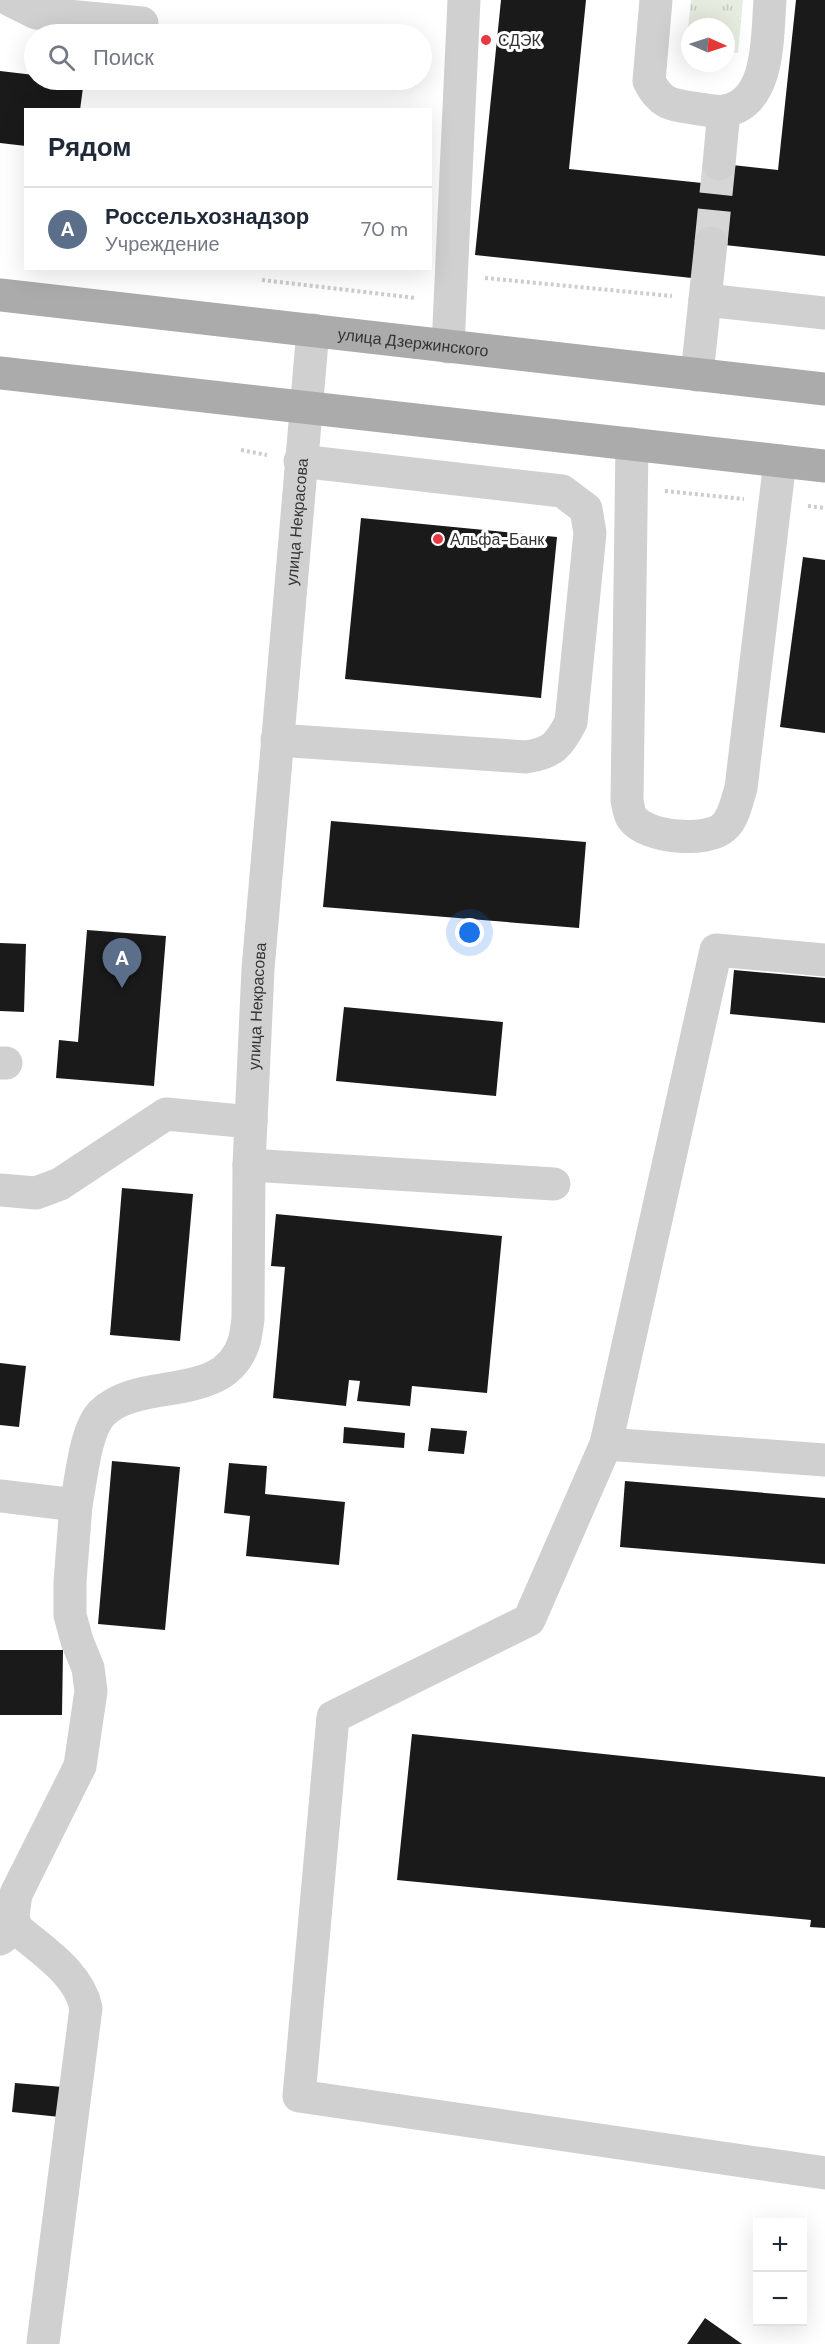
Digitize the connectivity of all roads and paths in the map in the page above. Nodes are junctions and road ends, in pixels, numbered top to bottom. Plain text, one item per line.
1 (10, 0) edge
2 (464, 0) edge
3 (656, 0) edge
4 (770, 0) edge
5 (142, 22) dead end
6 (724, 111) junction
7 (719, 164) tunnel mouth
8 (711, 243) tunnel mouth
9 (262, 280) dead end
10 (451, 288) junction
11 (0, 295) edge
12 (705, 300) junction
13 (825, 313) edge
14 (313, 330) junction
15 (448, 347) junction
16 (0, 374) edge
17 (697, 375) junction
18 (825, 389) edge
19 (305, 407) junction
20 (632, 444) junction
21 (300, 461) junction
22 (780, 461) junction
23 (825, 466) edge
24 (631, 487) junction
25 (776, 502) junction
26 (825, 507) edge
27 (277, 740) junction
28 (825, 960) edge
29 (251, 1122) junction
30 (249, 1165) junction
31 (554, 1184) dead end
32 (0, 1190) edge
33 (606, 1444) junction
34 (825, 1460) edge
35 (0, 1496) edge
36 (76, 1505) junction
37 (8, 1933) edge
38 (825, 2173) edge
39 (43, 2343) edge

1 - 5 street
2 - 10 street
3 - 6 street
4 - 6 street
6 - 7 street
8 - 12 street
9 - 10 path
10 - 12 path
10 - 15 street
11 - 14 main road, улица Дзержинского
12 - 13 street
12 - 17 street
14 - 15 main road, улица Дзержинского
14 - 19 street, улица Некрасова
15 - 17 main road, улица Дзержинского
16 - 19 main road
17 - 18 main road, улица Дзержинского
19 - 20 main road
19 - 21 street, улица Некрасова
20 - 22 main road
20 - 24 street
21 - 27 street, улица Некрасова
21 - 27 street
22 - 23 main road
22 - 25 street
24 - 25 path
24 - 25 street
25 - 26 path
27 - 29 street, улица Некрасова
28 - 33 street
29 - 30 street, улица Некрасова
29 - 32 street
30 - 31 street
30 - 36 street, улица Некрасова
33 - 34 street
33 - 38 street
35 - 36 street
36 - 37 street, улица Некрасова
37 - 39 street

